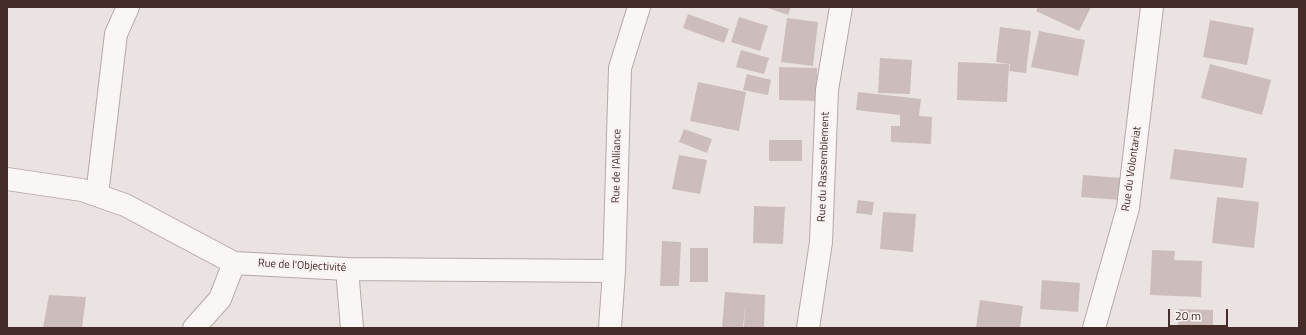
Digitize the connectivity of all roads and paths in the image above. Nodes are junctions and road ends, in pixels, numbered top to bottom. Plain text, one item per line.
1 (128, 7) edge
2 (640, 7) edge
3 (841, 7) edge
4 (1152, 7) edge
5 (7, 179) edge
6 (97, 195) junction
7 (234, 263) junction
8 (348, 269) junction
9 (614, 272) junction
10 (194, 328) edge
11 (352, 328) edge
12 (610, 328) edge
13 (808, 328) edge
14 (1094, 328) edge

1 - 6 street
2 - 9 street, Rue de l'Alliance
3 - 13 street, Rue du Rassemblement
4 - 14 street, Rue du Volontariat
5 - 6 street, Rue de l'Objectivité
6 - 7 street, Rue de l'Objectivité
7 - 8 street, Rue de l'Objectivité
7 - 10 street
8 - 9 street, Rue de l'Objectivité
8 - 11 street
9 - 12 street, Rue de l'Alliance

